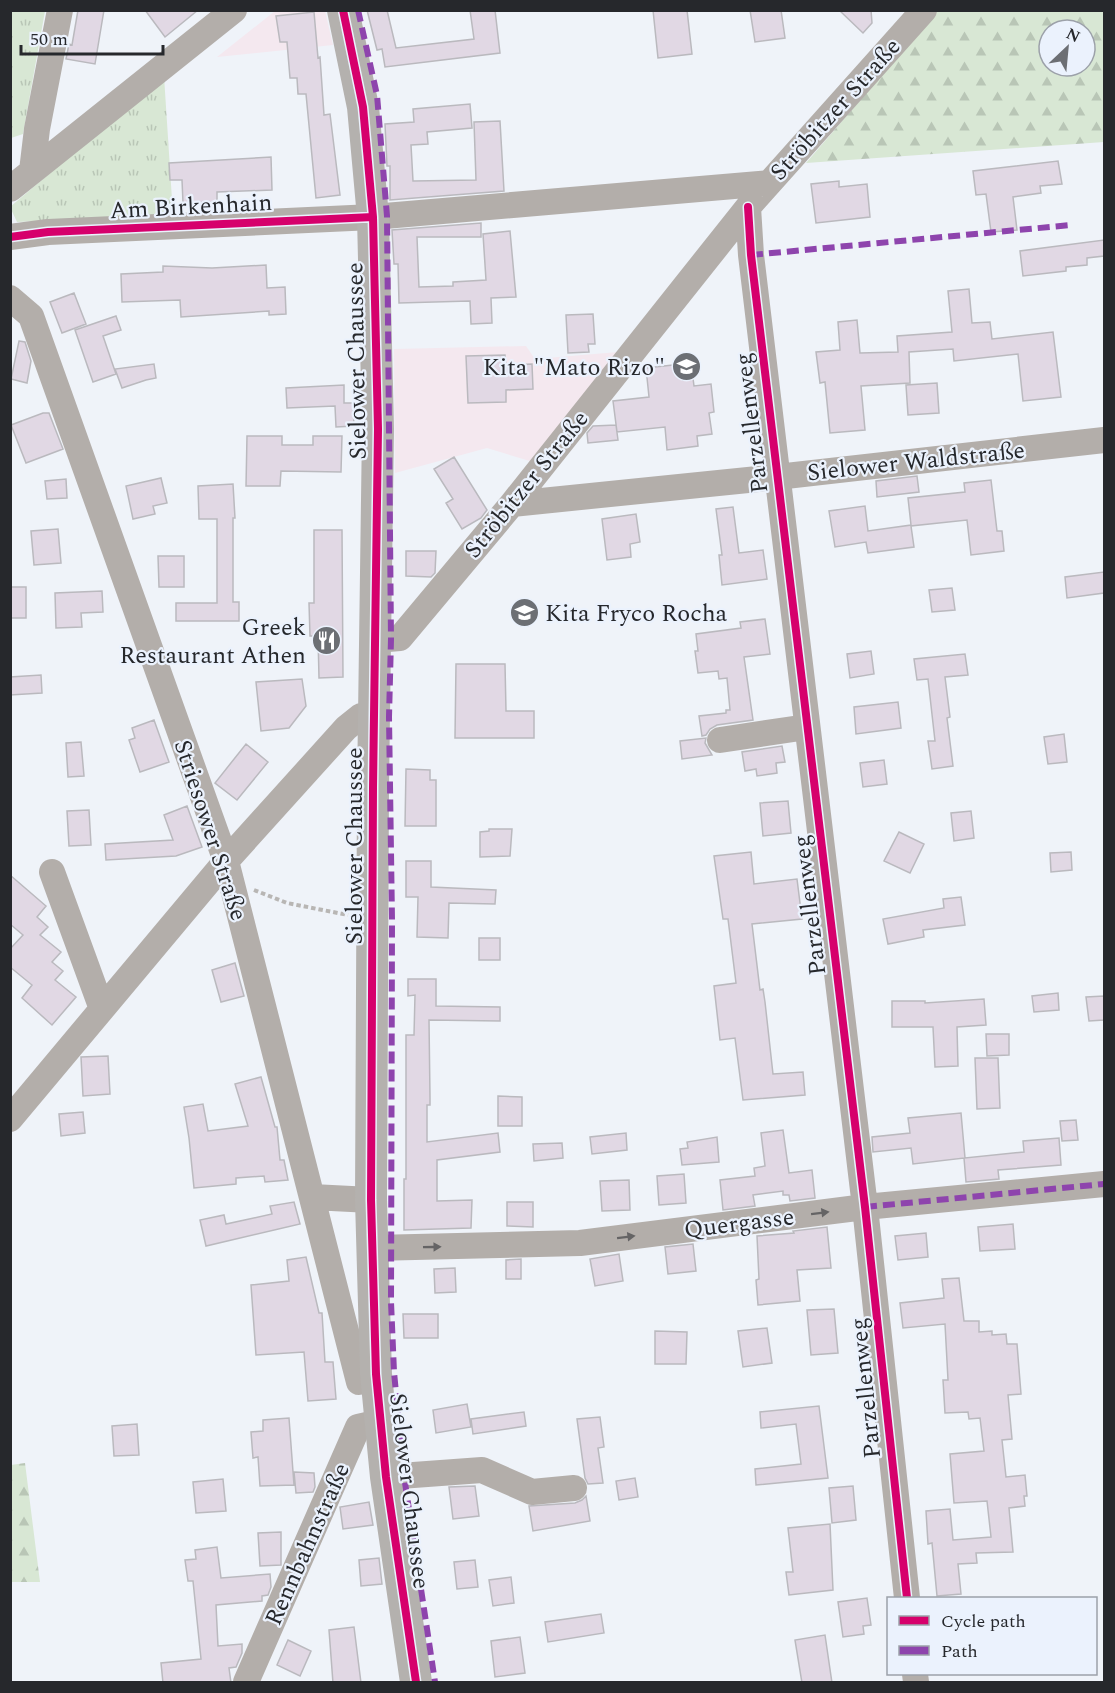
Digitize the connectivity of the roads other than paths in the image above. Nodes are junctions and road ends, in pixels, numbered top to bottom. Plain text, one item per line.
1 (60, 10) edge
2 (234, 10) edge
3 (343, 10) edge
4 (924, 10) edge
5 (32, 171) junction
6 (769, 183) junction
7 (10, 189) edge
8 (748, 207) junction
9 (373, 217) junction
10 (10, 237) edge
11 (10, 298) edge
12 (1104, 440) edge
13 (777, 477) junction
14 (512, 504) junction
15 (376, 640) junction
16 (375, 717) junction
17 (807, 727) junction
18 (720, 740) dead end
19 (229, 871) junction
20 (52, 872) dead end
21 (102, 1009) junction
22 (12, 1111) edge
23 (1104, 1184) edge
24 (312, 1197) junction
25 (371, 1200) junction
26 (865, 1207) junction
27 (373, 1248) junction
28 (359, 1382) dead end
29 (380, 1422) junction
30 (386, 1477) junction
31 (574, 1488) dead end
32 (907, 1597) edge
33 (246, 1683) edge
34 (416, 1683) edge

1 - 5 street
2 - 5 street
3 - 9 main road, Sielower Chaussee
4 - 6 street, Ströbitzer Straße
5 - 7 street
6 - 8 street, Ströbitzer Straße
6 - 9 street, Am Birkenhain
8 - 13 street, Parzellenweg
8 - 14 street, Ströbitzer Straße
9 - 10 street, Am Birkenhain
9 - 15 main road, Sielower Chaussee
11 - 19 street, Striesower Straße
12 - 13 street, Sielower Waldstraße
13 - 14 street, Sielower Waldstraße
13 - 17 street, Parzellenweg
14 - 15 street, Ströbitzer Straße
15 - 16 main road, Sielower Chaussee
16 - 19 street
16 - 25 main road, Sielower Chaussee
17 - 18 street
17 - 26 street, Parzellenweg
19 - 21 street
19 - 24 street, Striesower Straße
20 - 21 street
21 - 22 street
23 - 26 street, Quergasse
24 - 25 street
24 - 28 street, Striesower Straße
25 - 27 main road, Sielower Chaussee
27 -> 26 street, Quergasse
26 - 32 street, Parzellenweg
27 - 29 main road, Sielower Chaussee
29 - 30 main road, Sielower Chaussee
29 - 33 street, Rennbahnstraße
30 - 31 street
30 - 34 main road, Sielower Chaussee

